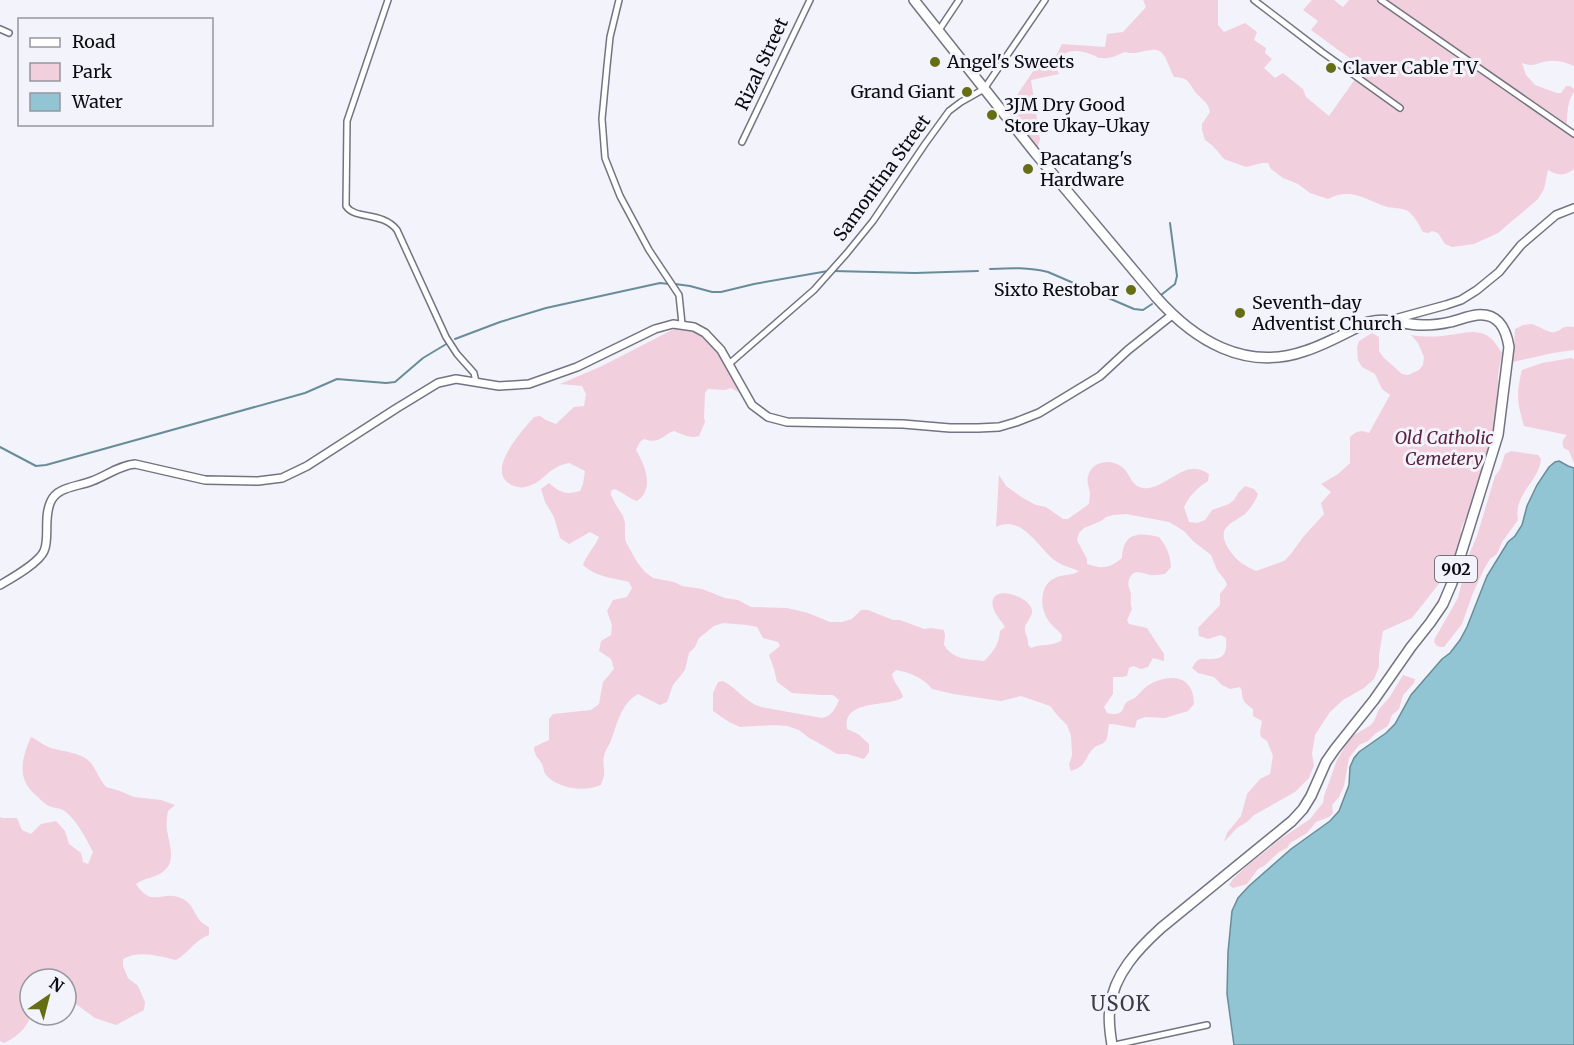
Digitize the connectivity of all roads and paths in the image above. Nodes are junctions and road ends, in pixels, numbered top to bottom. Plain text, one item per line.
1 (388, 0) edge
2 (619, 0) edge
3 (810, 0) edge
4 (914, 0) edge
5 (959, 0) edge
6 (1045, 0) edge
7 (1254, 0) edge
8 (1381, 0) edge
9 (0, 29) edge
10 (939, 30) junction
11 (9, 33) dead end
12 (984, 89) junction
13 (1400, 108) dead end
14 (1574, 134) edge
15 (742, 142) dead end
16 (1574, 208) edge
17 (1172, 315) junction
18 (1391, 320) junction
19 (682, 324) junction
20 (729, 364) junction
21 (476, 382) junction
22 (0, 585) edge
23 (1207, 1025) dead end
24 (1114, 1045) edge

1 - 21 street
2 - 19 street
3 - 15 street, Rizal Street
4 - 10 highway, 902
5 - 10 street
6 - 12 street, Samontina Street
7 - 13 street
8 - 14 street
9 - 11 street
10 - 12 highway, 902
12 - 17 highway, 902
12 - 20 street, Samontina Street
16 - 18 street
17 - 18 highway, 902
17 - 20 street
18 - 24 highway, 902
19 - 20 street
19 - 21 street
21 - 22 street
23 - 24 street

